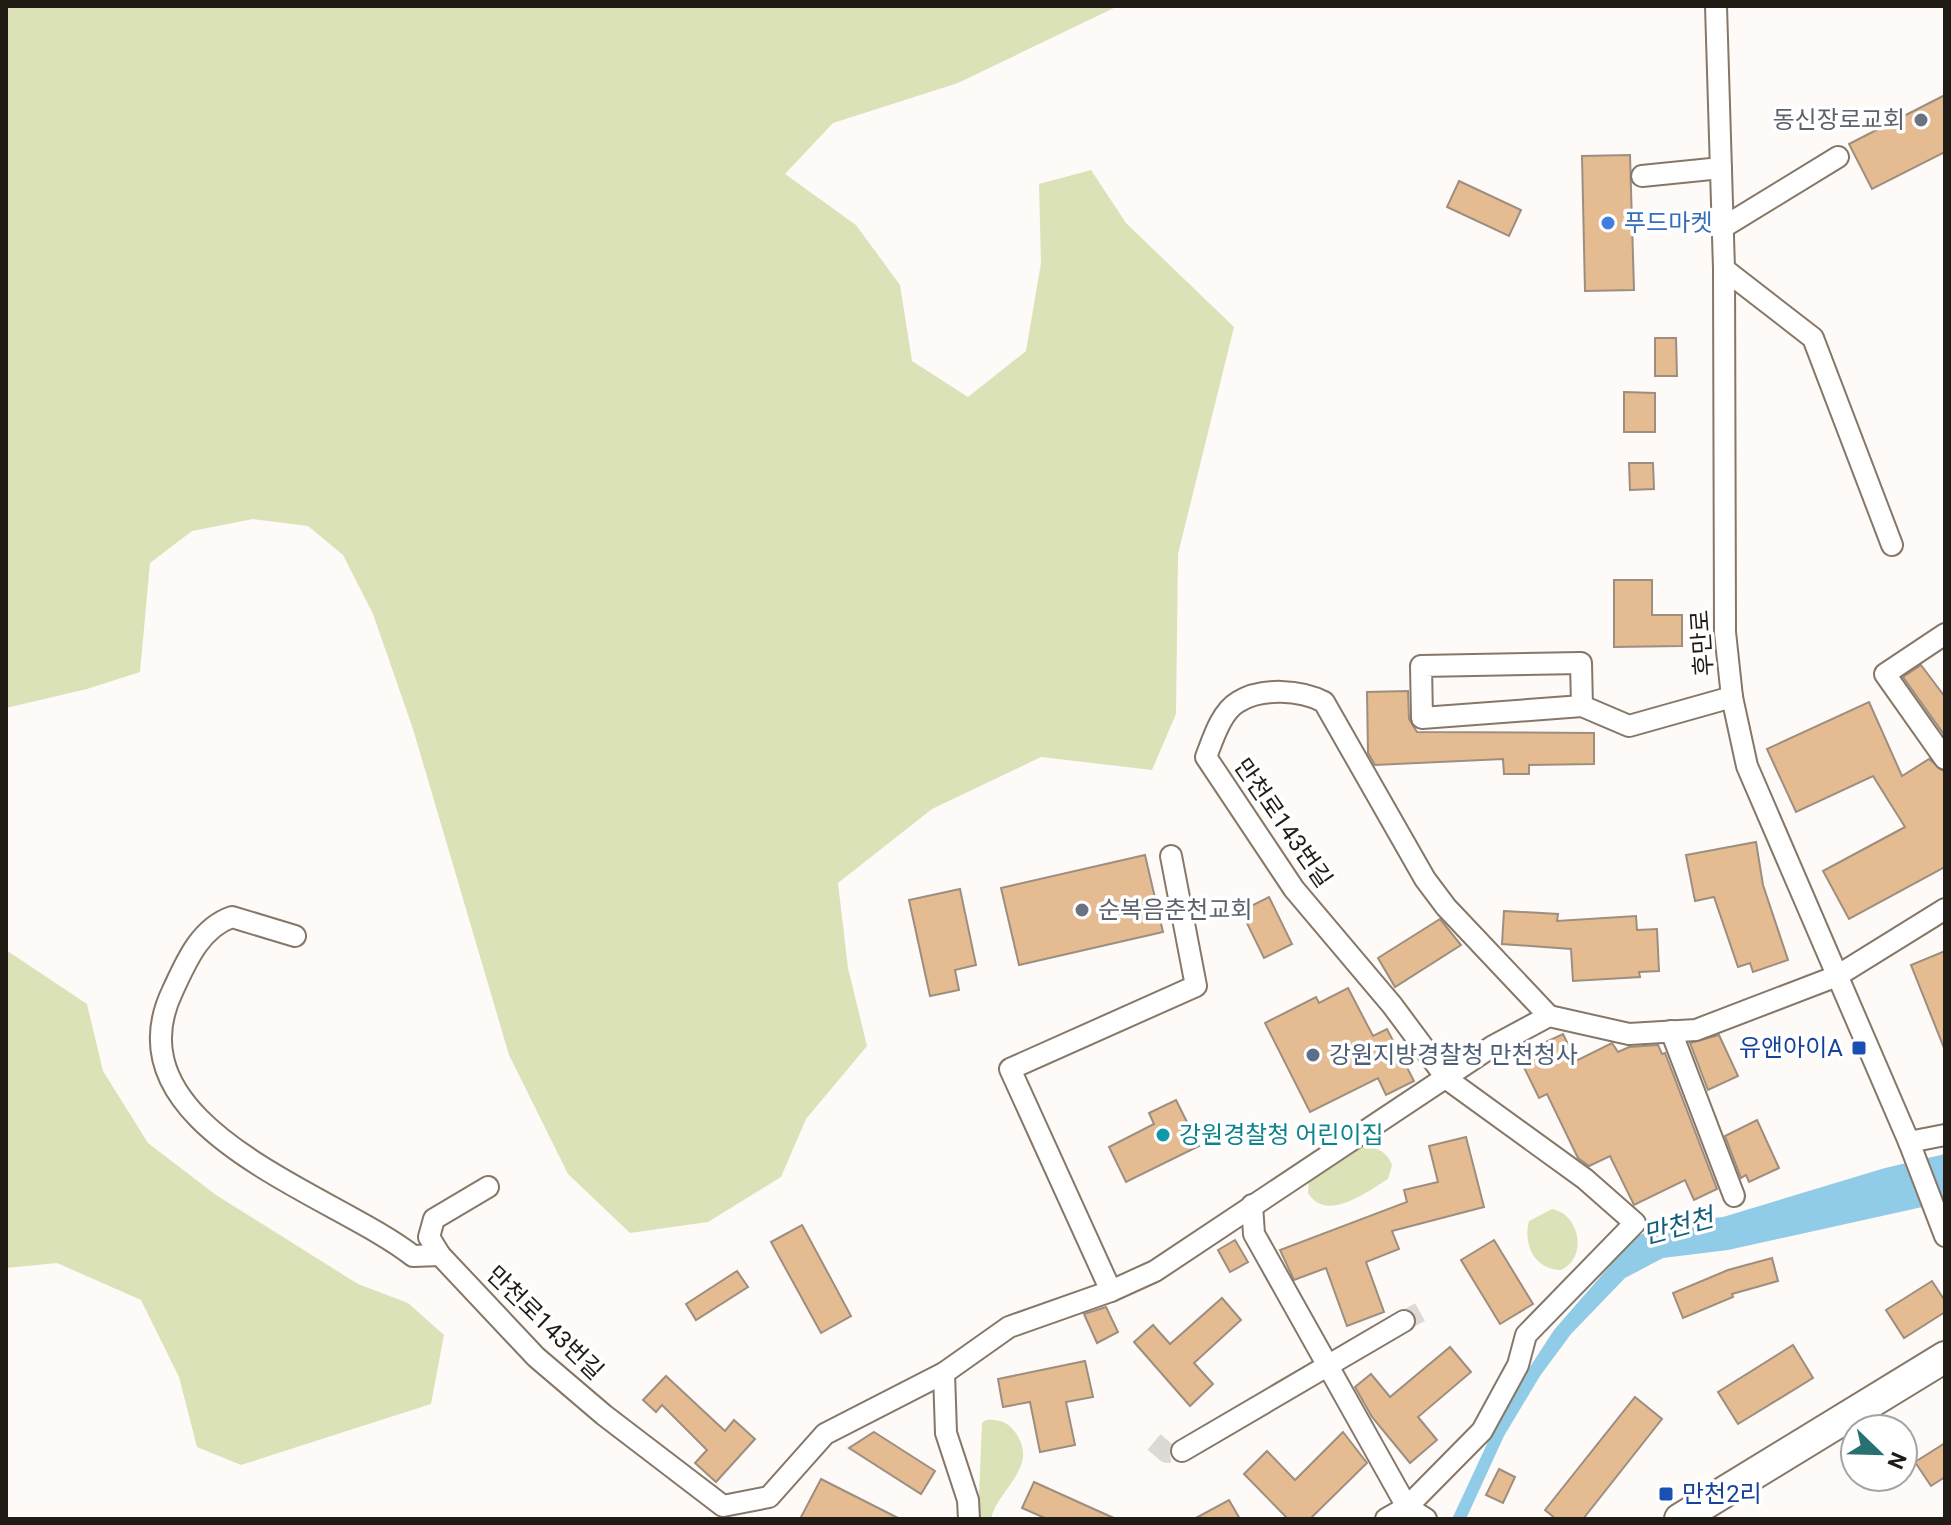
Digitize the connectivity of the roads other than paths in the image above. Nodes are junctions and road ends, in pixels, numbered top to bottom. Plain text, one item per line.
1 (1716, 6) edge
2 (1838, 157) dead end
3 (1721, 168) junction
4 (1642, 176) dead end
5 (1722, 228) junction
6 (1724, 269) junction
7 (1892, 545) dead end
8 (1945, 634) edge
9 (1732, 697) junction
10 (1582, 706) junction
11 (1945, 759) edge
12 (1171, 856) dead end
13 (1945, 909) edge
14 (295, 936) dead end
15 (1837, 976) junction
16 (1549, 1016) junction
17 (1671, 1031) junction
18 (1447, 1079) junction
19 (1945, 1135) edge
20 (1910, 1146) junction
21 (488, 1187) dead end
22 (1734, 1196) dead end
23 (1252, 1205) junction
24 (1945, 1236) edge
25 (440, 1255) junction
26 (1111, 1291) junction
27 (1404, 1321) tunnel mouth
28 (1945, 1357) edge
29 (1328, 1366) junction
30 (944, 1373) junction
31 (1182, 1451) dead end
32 (1407, 1507) junction
33 (969, 1519) edge
34 (1386, 1519) edge
35 (1426, 1519) edge
36 (1680, 1519) edge

1 - 3 street, 후만로
2 - 5 street
3 - 4 street
3 - 5 street, 후만로
5 - 6 street, 후만로
6 - 7 street
6 - 9 street, 후만로
8 - 11 street
9 - 10 street
9 - 15 street, 후만로
10 - 10 street
12 - 26 street
13 - 15 street
14 - 25 street
15 - 17 street
15 - 20 street, 후만로
16 - 17 street
16 - 18 street, 만천로143번길
16 - 18 street, 만천로143번길
17 - 22 street
18 - 23 street, 만천로143번길
18 - 32 street
19 - 20 street
20 - 24 street, 후만로
21 - 25 street
23 - 26 street, 만천로143번길
23 - 29 street
25 - 30 street, 만천로143번길
26 - 30 street, 만천로143번길
27 - 29 street
28 - 36 street
29 - 31 street
29 - 32 street
30 - 33 street
32 - 34 street
32 - 35 street

